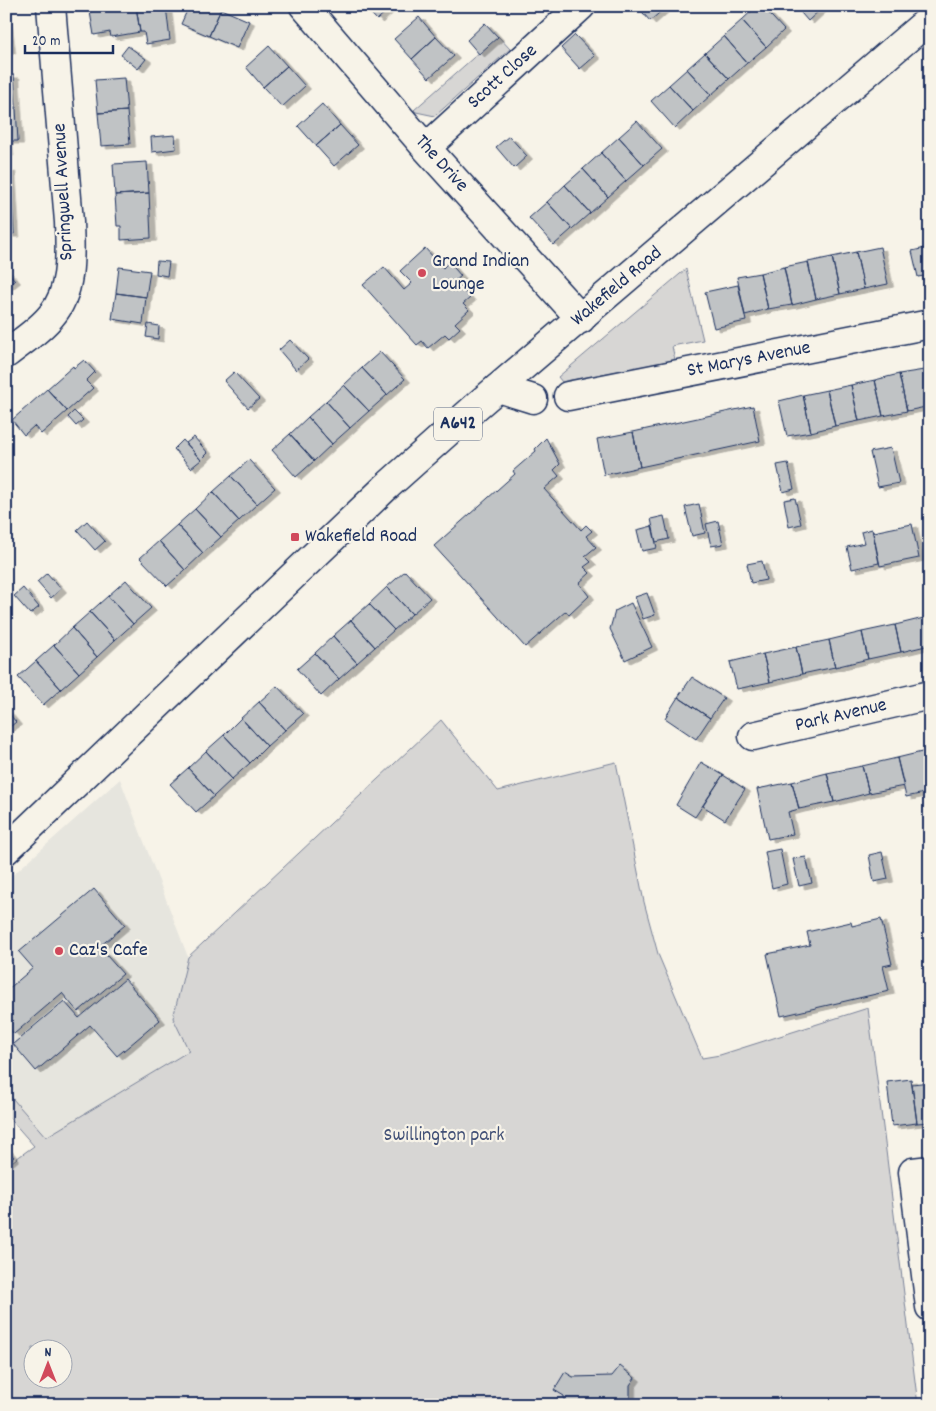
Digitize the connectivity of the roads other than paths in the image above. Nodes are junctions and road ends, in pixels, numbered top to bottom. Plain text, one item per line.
1 (51, 6) edge
2 (304, 6) edge
3 (581, 6) edge
4 (930, 19) edge
5 (426, 148) junction
6 (581, 319) junction
7 (930, 324) edge
8 (6, 354) edge
9 (498, 388) junction
10 (568, 396) dead end
11 (534, 399) dead end
12 (930, 695) edge
13 (753, 736) dead end
14 (6, 850) edge
15 (921, 1171) edge
16 (930, 1307) edge

1 - 8 street, Springwell Avenue
2 - 5 street, The Drive
3 - 5 street, Scott Close
4 - 6 street, Wakefield Road / A642
5 - 6 street, The Drive
6 - 9 street, Wakefield Road / A642
7 - 10 street, St Marys Avenue
9 - 11 street
9 - 14 street, Wakefield Road / A642
12 - 13 street, Park Avenue
15 - 16 street

